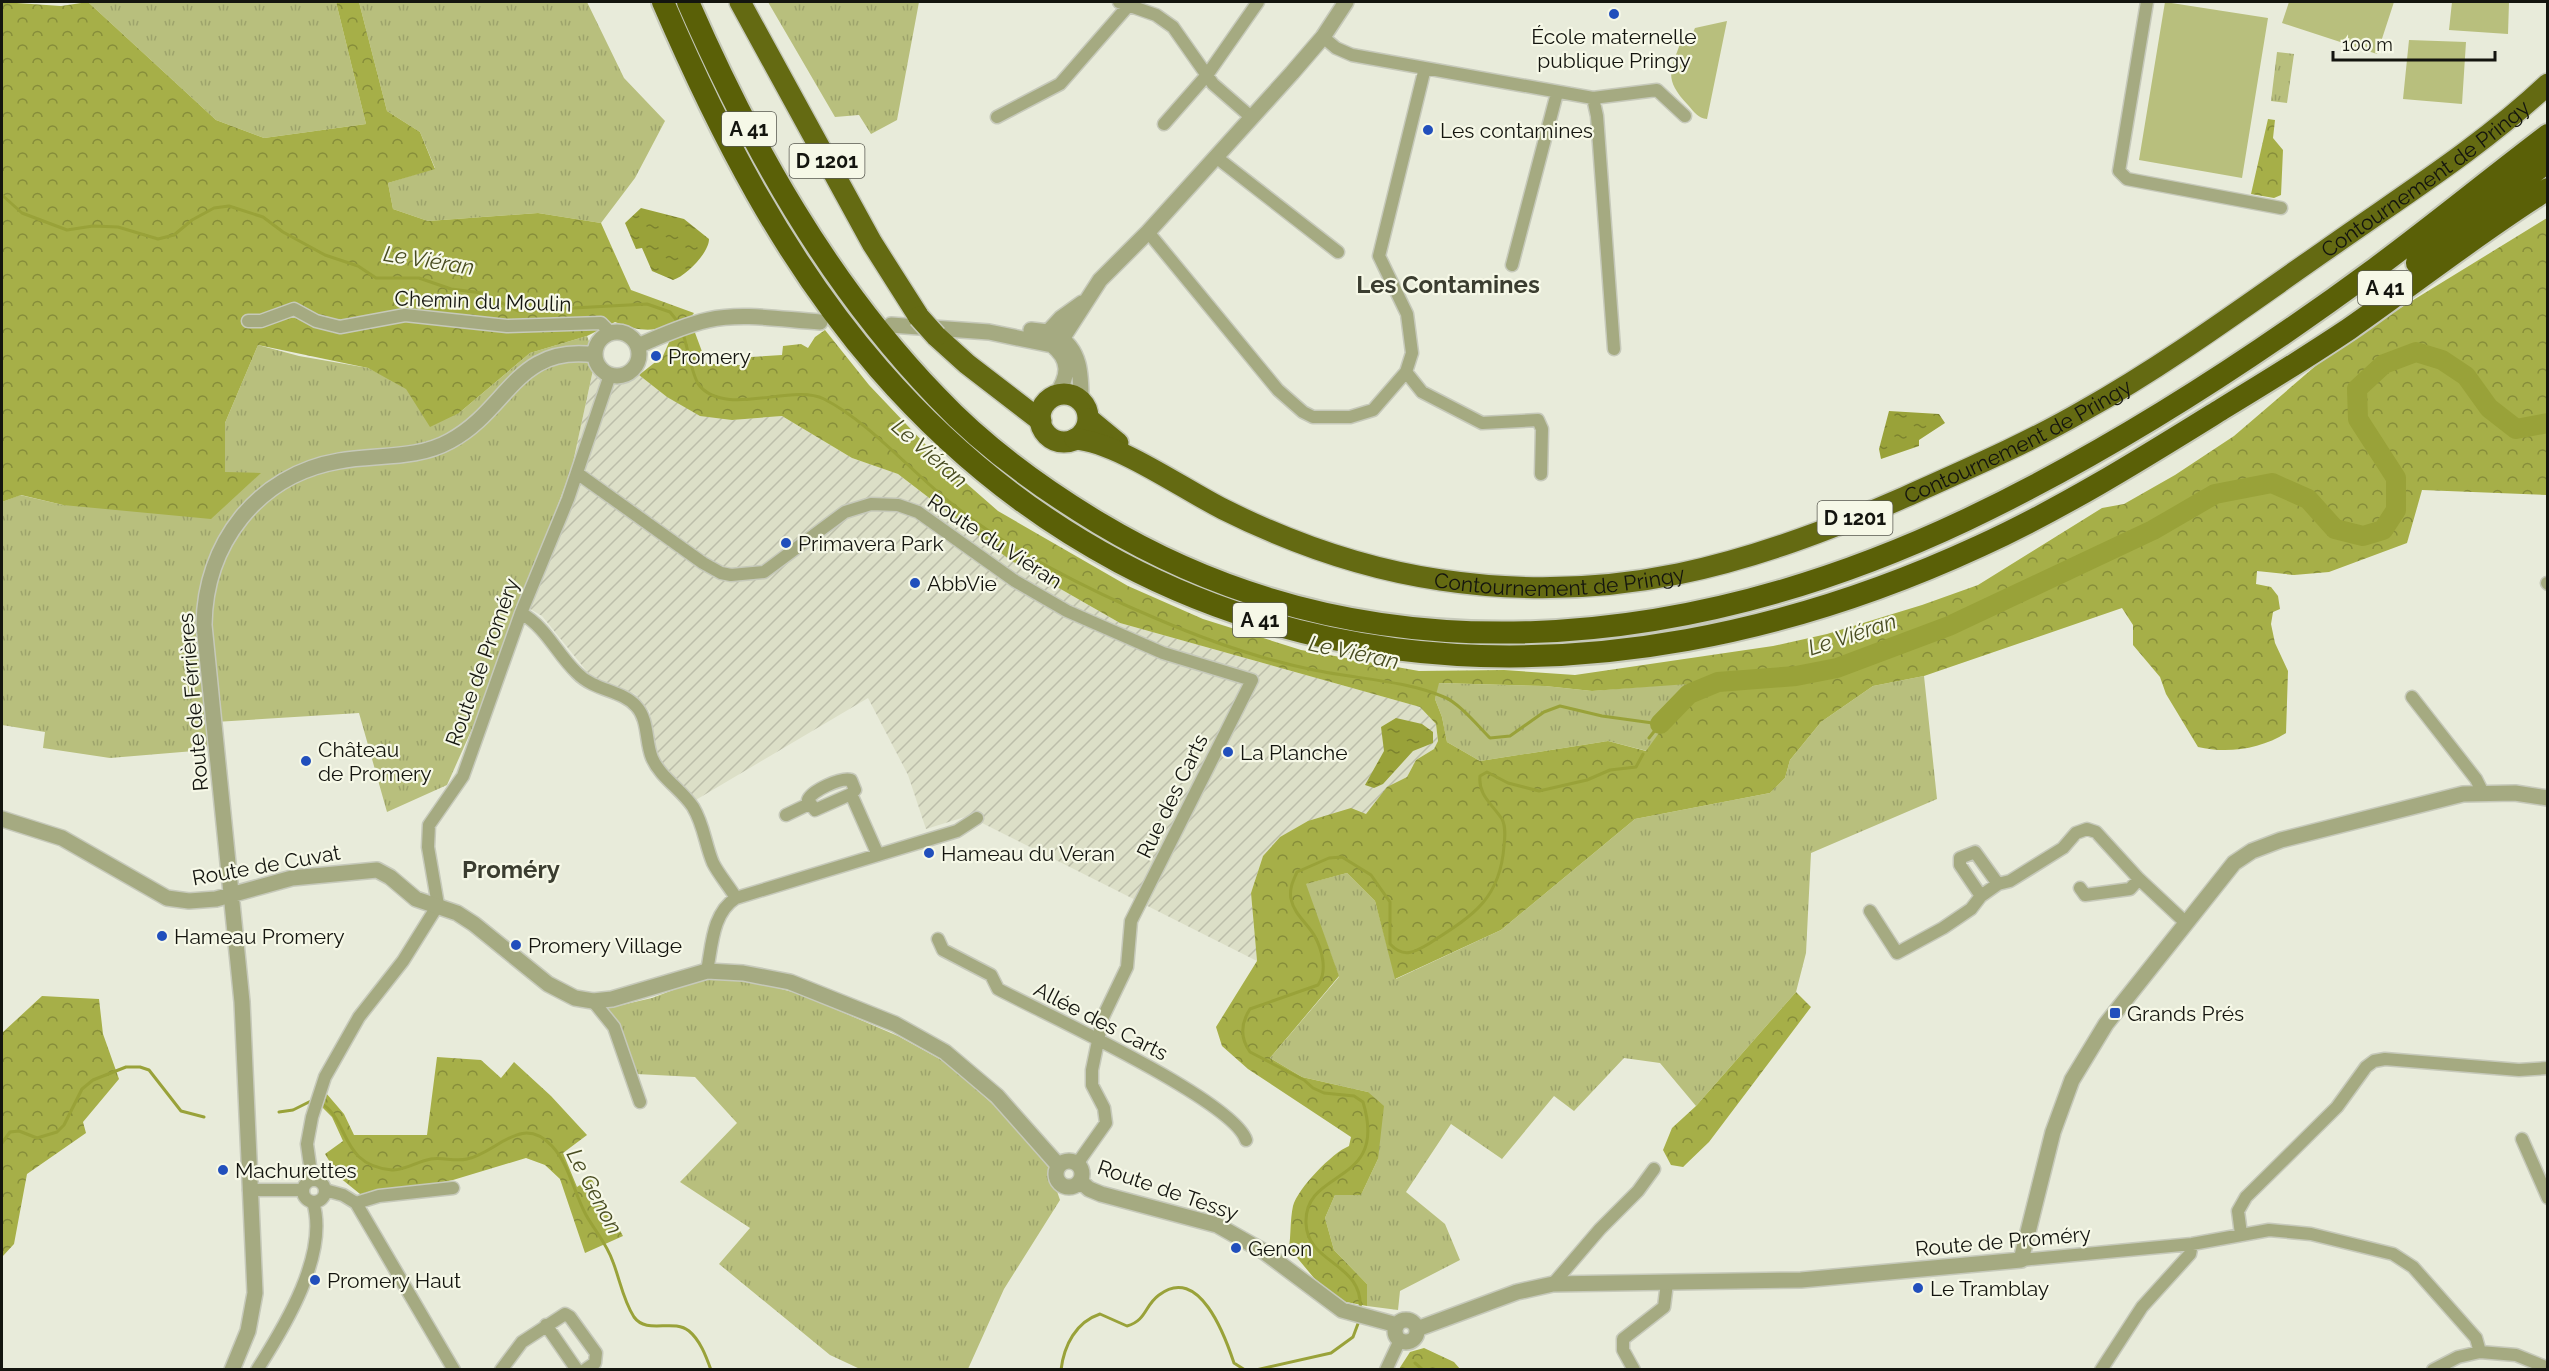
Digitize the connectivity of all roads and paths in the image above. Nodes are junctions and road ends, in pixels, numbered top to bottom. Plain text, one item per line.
1 (663, 2) edge
2 (688, 2) edge
3 (740, 2) edge
4 (1258, 2) edge
5 (1346, 2) edge
6 (2147, 2) edge
7 (1124, 3) edge
8 (1323, 37) junction
9 (1425, 68) junction
10 (2547, 72) edge
11 (1207, 75) junction
12 (2547, 84) edge
13 (1557, 93) junction
14 (1593, 98) junction
15 (1685, 116) dead end
16 (997, 117) dead end
17 (1251, 117) junction
18 (1164, 124) dead end
19 (2546, 135) edge
20 (1216, 157) junction
21 (2547, 161) edge
22 (2547, 189) edge
23 (2281, 208) dead end
24 (1148, 232) junction
25 (1338, 252) dead end
26 (1512, 265) dead end
27 (248, 321) dead end
28 (820, 322) dead end
29 (891, 325) dead end
30 (611, 333) junction
31 (1054, 339) junction
32 (638, 346) junction
33 (1614, 349) dead end
34 (595, 355) junction
35 (1406, 372) junction
36 (979, 373) junction
37 (610, 375) junction
38 (1054, 396) junction
39 (1085, 410) junction
40 (2219, 411) junction
41 (1041, 421) junction
42 (1075, 439) junction
43 (577, 473) junction
44 (1541, 474) dead end
45 (521, 613) junction
46 (1252, 680) joint
47 (2412, 697) dead end
48 (2483, 793) junction
49 (2547, 798) edge
50 (786, 815) dead end
51 (977, 818) dead end
52 (2, 819) edge
53 (878, 855) junction
54 (2139, 879) junction
55 (1998, 884) junction
56 (2080, 888) dead end
57 (233, 894) junction
58 (1981, 896) junction
59 (736, 898) junction
60 (438, 905) junction
61 (1870, 911) dead end
62 (2185, 922) junction
63 (938, 939) dead end
64 (707, 971) junction
65 (592, 1001) junction
66 (1099, 1041) junction
67 (2547, 1068) edge
68 (640, 1102) dead end
69 (2522, 1139) dead end
70 (1246, 1140) dead end
71 (1077, 1164) junction
72 (1059, 1166) junction
73 (1654, 1169) dead end
74 (312, 1180) junction
75 (1080, 1181) junction
76 (453, 1188) dead end
77 (249, 1190) junction
78 (302, 1190) junction
79 (325, 1190) junction
80 (2547, 1198) edge
81 (313, 1202) junction
82 (356, 1203) junction
83 (2241, 1234) junction
84 (2192, 1244) junction
85 (2021, 1260) junction
86 (1667, 1283) junction
87 (1553, 1284) junction
88 (1397, 1324) junction
89 (546, 1325) junction
90 (1417, 1329) junction
91 (1400, 1340) junction
92 (2480, 1352) junction
93 (2547, 1368) edge
94 (232, 1370) edge
95 (257, 1370) edge
96 (454, 1370) edge
97 (501, 1370) edge
98 (577, 1370) edge
99 (585, 1370) edge
100 (1386, 1370) edge
101 (1634, 1370) edge
102 (2101, 1370) edge
103 (2433, 1370) edge

1 - 40 highway, A 41
2 - 19 highway, A 41
3 - 36 highway, Contournement de Pringy / D 1201, bridge
4 - 11 street
5 - 8 street
6 - 23 street
7 - 11 street
7 - 16 street
8 - 9 street
8 - 17 street
9 - 13 street
9 - 35 street
10 - 39 highway, Contournement de Pringy / D 1201
11 - 17 street
11 - 18 street
12 - 42 highway, Contournement de Pringy / D 1201
13 - 14 street
13 - 26 street
14 - 15 street
14 - 33 street
17 - 20 street
20 - 24 street
20 - 25 street
21 - 40 highway, A 41
22 - 40 highway
24 - 31 street
24 - 35 street
27 - 30 street, Chemin du Moulin
28 - 32 street
29 - 31 street
30 - 32 street
30 - 34 street
31 - 38 street
31 - 39 street
32 - 37 street
34 - 37 street
34 - 57 street, Route de Férrières
35 - 44 street
36 - 38 highway, Contournement de Pringy / D 1201
36 - 41 highway, Contournement de Pringy / D 1201
37 - 43 street, Route de Proméry
38 - 39 highway, Contournement de Pringy / D 1201
38 - 41 highway
39 - 42 highway
41 - 42 highway, Contournement de Pringy / D 1201
43 - 45 street, Route de Proméry
43 - 46 street, Route du Viéran
45 - 59 street
45 - 60 street, Route de Proméry
46 - 66 street, Rue des Carts
47 - 48 street
48 - 49 street
48 - 62 street
50 - 53 street
51 - 53 street
52 - 57 street, Route de Cuvat
53 - 59 street
54 - 55 street
54 - 56 street
54 - 62 street
55 - 58 street
55 - 58 street
57 - 60 street, Route de Cuvat
57 - 77 street, Route de Férrières
58 - 61 street
59 - 64 street
60 - 65 street
60 - 74 street
62 - 85 street
63 - 66 street, Allée des Carts
64 - 65 street
64 - 72 street
65 - 68 street
66 - 70 street, Allée des Carts
66 - 71 street, Rue des Carts
67 - 83 street
69 - 80 street
71 - 72 street
71 - 75 street
72 - 75 street
73 - 87 street
74 - 78 street
74 - 79 street
75 - 88 street, Route de Tessy
76 - 82 street
77 - 78 street
77 - 94 street, Route de Férrières
78 - 81 street
79 - 81 street
79 - 82 street
81 - 95 street
82 - 96 street
83 - 84 street, Route de Proméry
83 - 92 street, Route de Proméry
84 - 85 street, Route de Proméry
84 - 102 street
85 - 86 street, Route de Proméry
86 - 87 street, Route de Proméry
86 - 101 street
87 - 90 street, Route de Proméry
88 - 90 street
88 - 91 street
89 - 97 street
89 - 98 street
89 - 99 street
90 - 91 street
91 - 100 street
92 - 93 street
92 - 103 street

